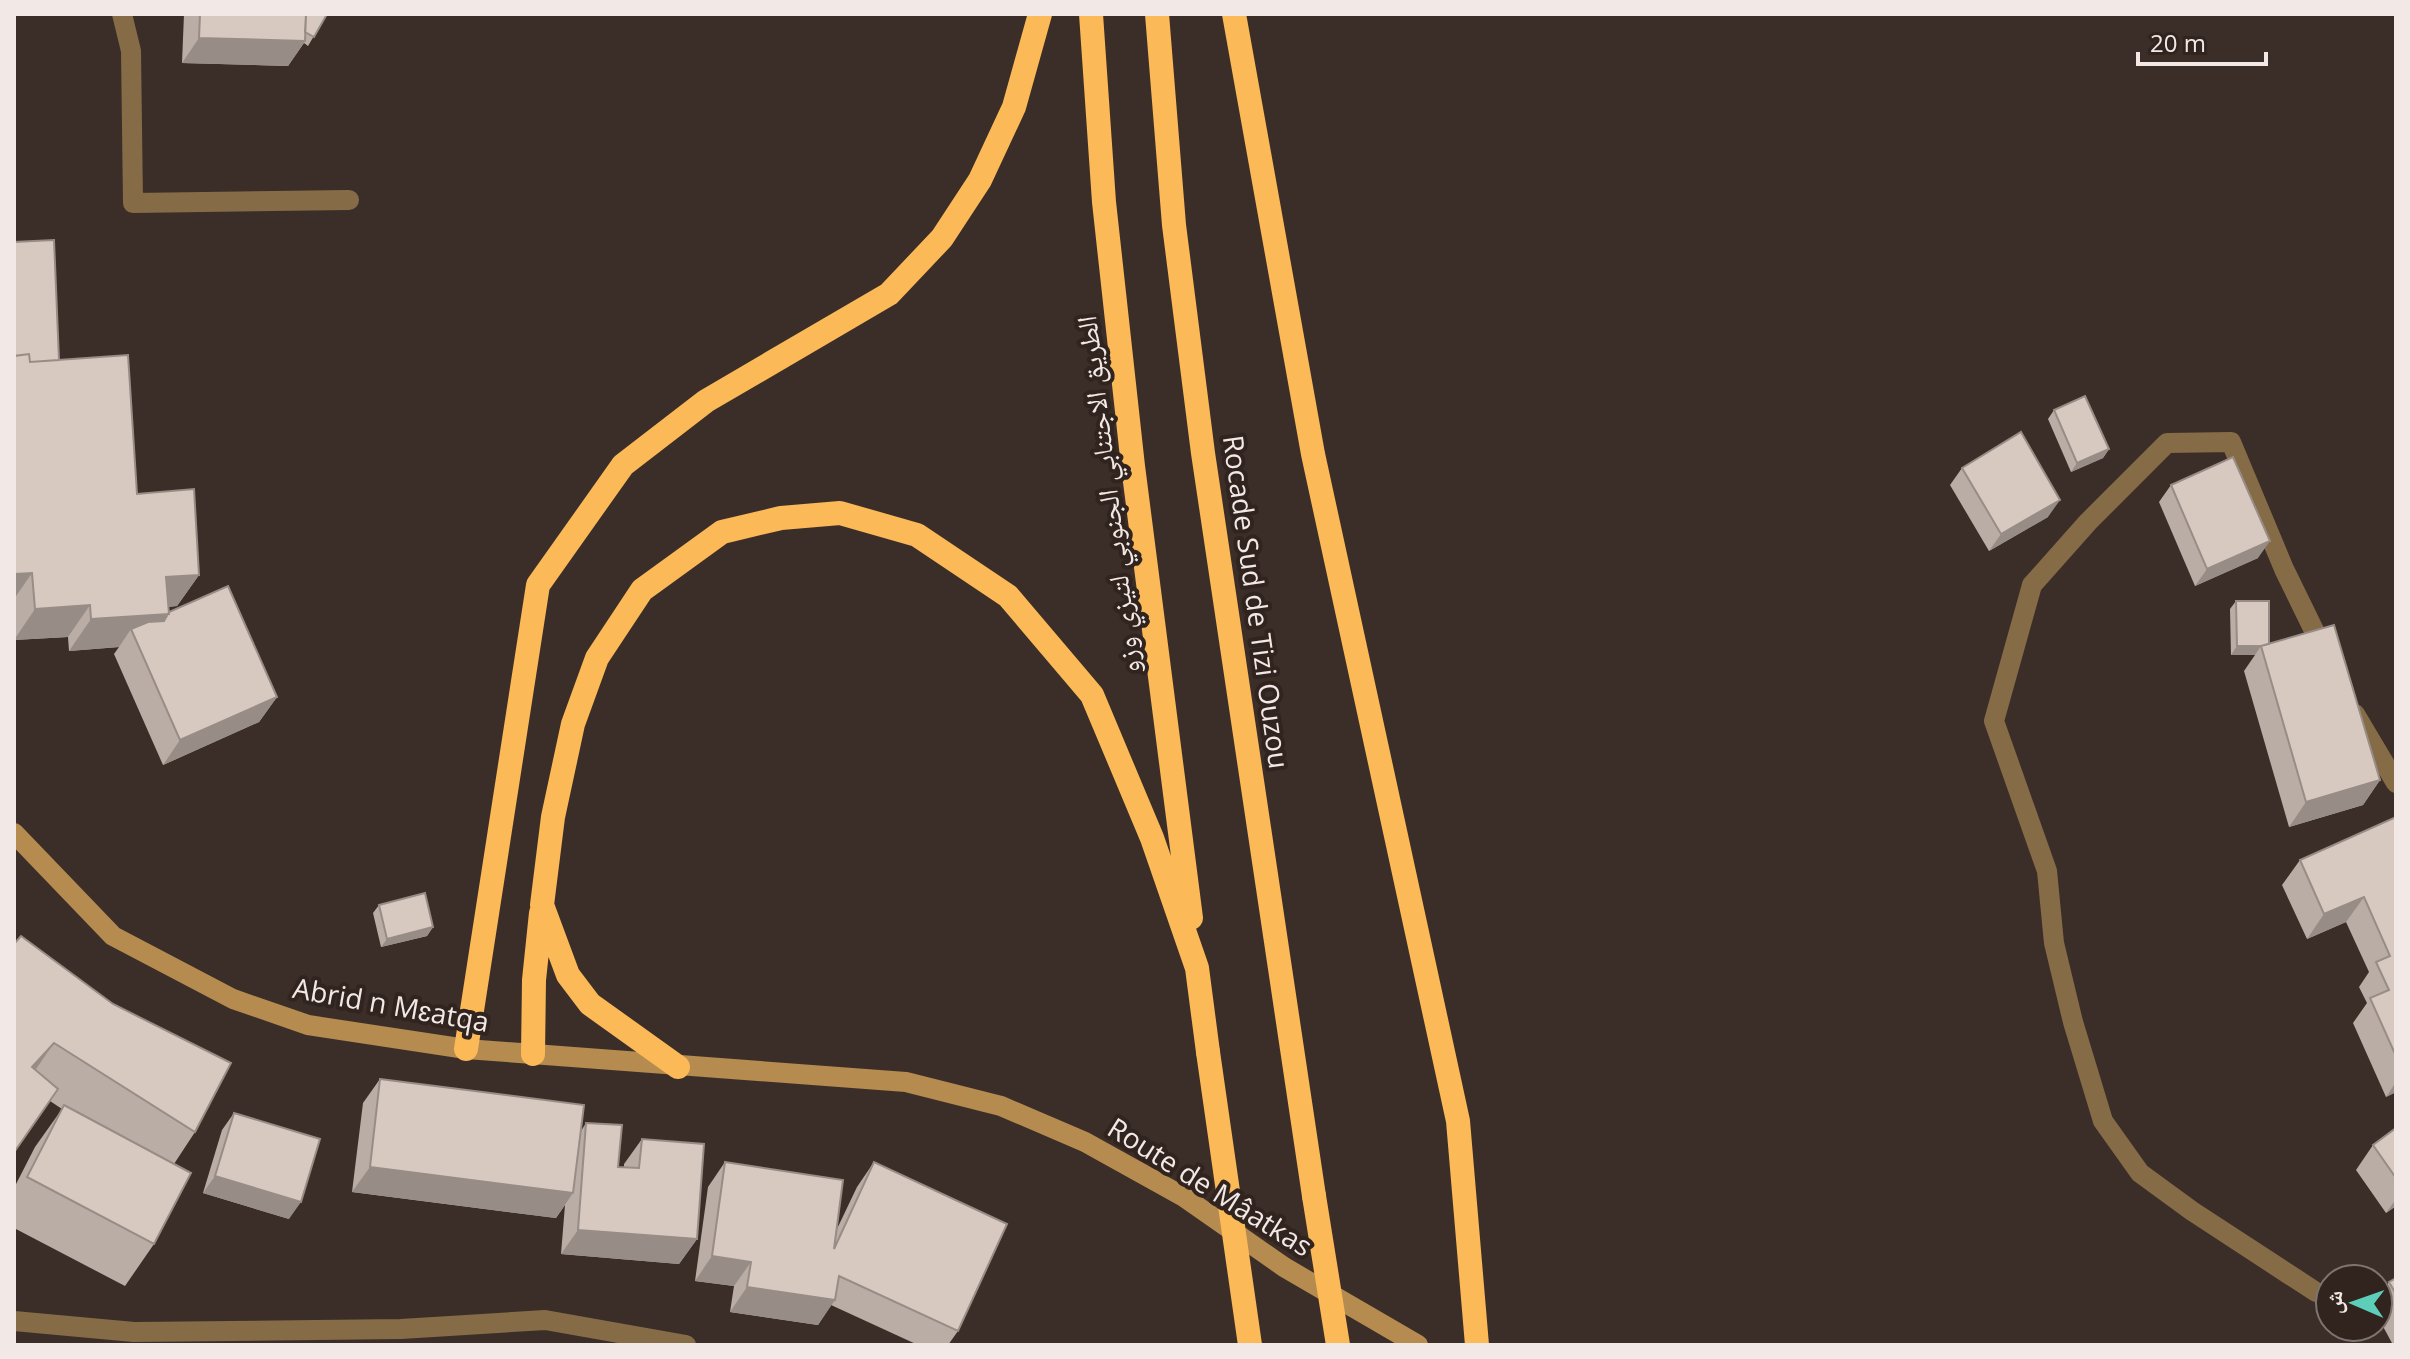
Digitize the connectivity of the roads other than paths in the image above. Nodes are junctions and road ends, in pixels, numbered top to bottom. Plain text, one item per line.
1 (122, 14) edge
2 (1040, 14) edge
3 (1091, 14) edge
4 (1157, 14) edge
5 (1234, 14) edge
6 (349, 200) dead end
7 (2336, 676) edge
8 (2349, 702) edge
9 (2396, 783) edge
10 (14, 833) edge
11 (542, 905) junction
12 (1197, 968) junction
13 (466, 1049) junction
14 (533, 1054) junction
15 (678, 1067) junction
16 (2314, 1291) edge
17 (14, 1321) edge
18 (686, 1345) edge
19 (1250, 1345) edge
20 (1338, 1345) edge
21 (1418, 1345) edge
22 (1477, 1345) edge

1 - 6 street
2 - 13 highway
3 - 12 highway, الطريق الاجتنابي الجنوبي لتيزي وزو
4 - 20 highway, Rocade Sud de Tizi Ouzou, bridge
5 - 22 highway
7 - 16 street
8 - 9 street
10 - 13 main road, Abrid n Mɛatqa
11 - 12 highway
11 - 14 highway
11 - 15 highway
12 - 19 highway, bridge
13 - 14 main road, Abrid n Mɛatqa
14 - 15 main road, Abrid n Mɛatqa
15 - 21 main road, Route de Mâatkas
17 - 18 street

